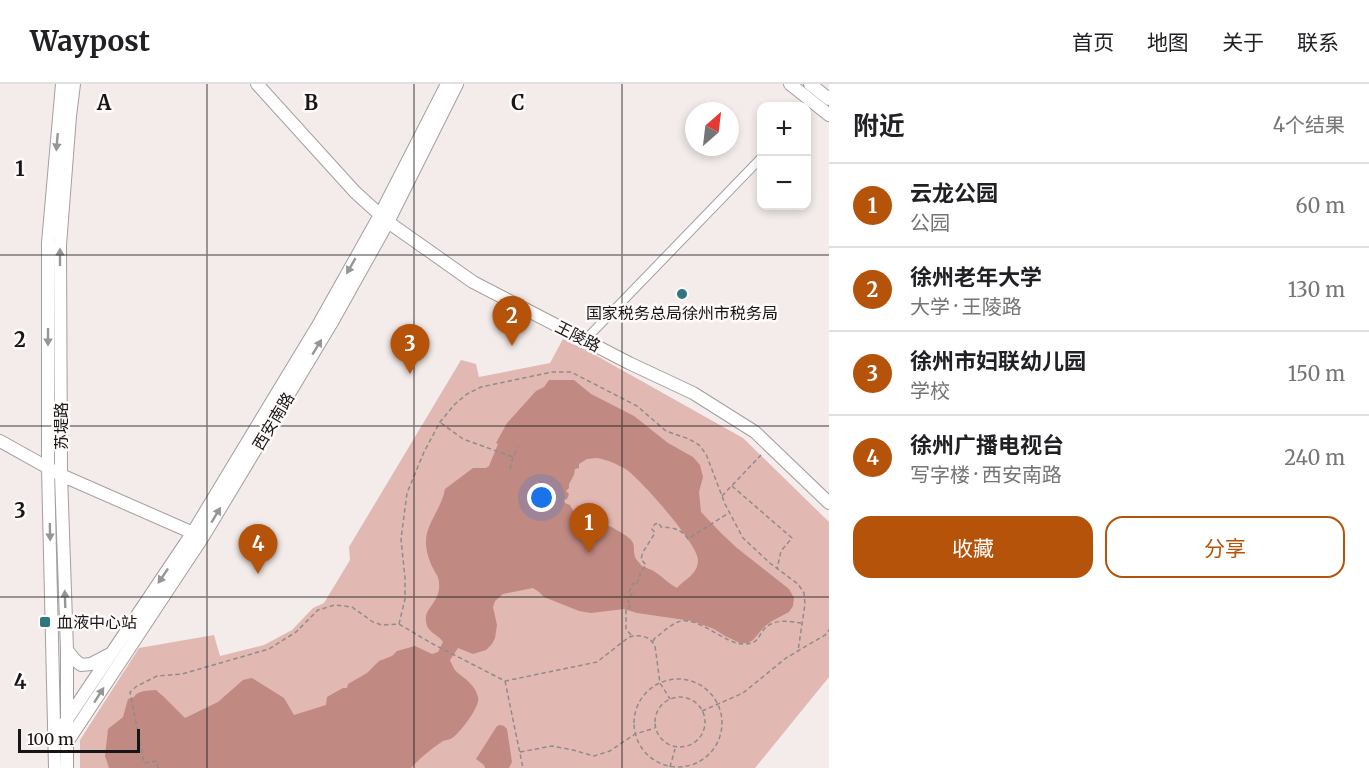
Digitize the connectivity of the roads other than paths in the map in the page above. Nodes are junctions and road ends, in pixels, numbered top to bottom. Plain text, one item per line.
1 (62, 84) edge
2 (74, 84) edge
3 (257, 84) edge
4 (447, 84) edge
5 (457, 84) edge
6 (790, 84) edge
7 (810, 84) edge
8 (829, 99) edge
9 (806, 102) edge
10 (811, 107) edge
11 (829, 115) edge
12 (757, 163) edge
13 (384, 219) junction
14 (585, 340) junction
15 (0, 441) edge
16 (48, 468) junction
17 (61, 475) junction
18 (829, 503) edge
19 (198, 535) junction
20 (67, 650) junction
21 (113, 652) junction
22 (67, 720) junction
23 (54, 739) junction
24 (66, 744) junction
25 (55, 768) edge
26 (67, 768) edge

1 -> 16 main road, 苏堤路
17 -> 2 main road, 苏堤路
3 - 13 main road, 王陵路
4 - 13 main road, 西安南路
5 - 13 main road, 西安南路
6 - 9 main road
7 - 8 main road
10 - 11 main road
12 - 14 street
13 - 14 main road, 王陵路
13 - 19 main road, 西安南路
14 - 18 main road, 王陵路
15 - 16 main road
16 - 17 main road
16 -> 23 main road, 苏堤路
17 - 19 main road
20 -> 17 main road, 苏堤路
19 -> 21 main road, 西安南路
24 -> 19 main road, 西安南路
20 - 21 main road
20 - 22 main road, 苏堤路
21 - 22 main road, 西安南路
22 - 23 main road, 西安南路
22 - 24 main road, 苏堤路
23 - 25 main road, 苏堤路
24 - 26 main road, 苏堤路

